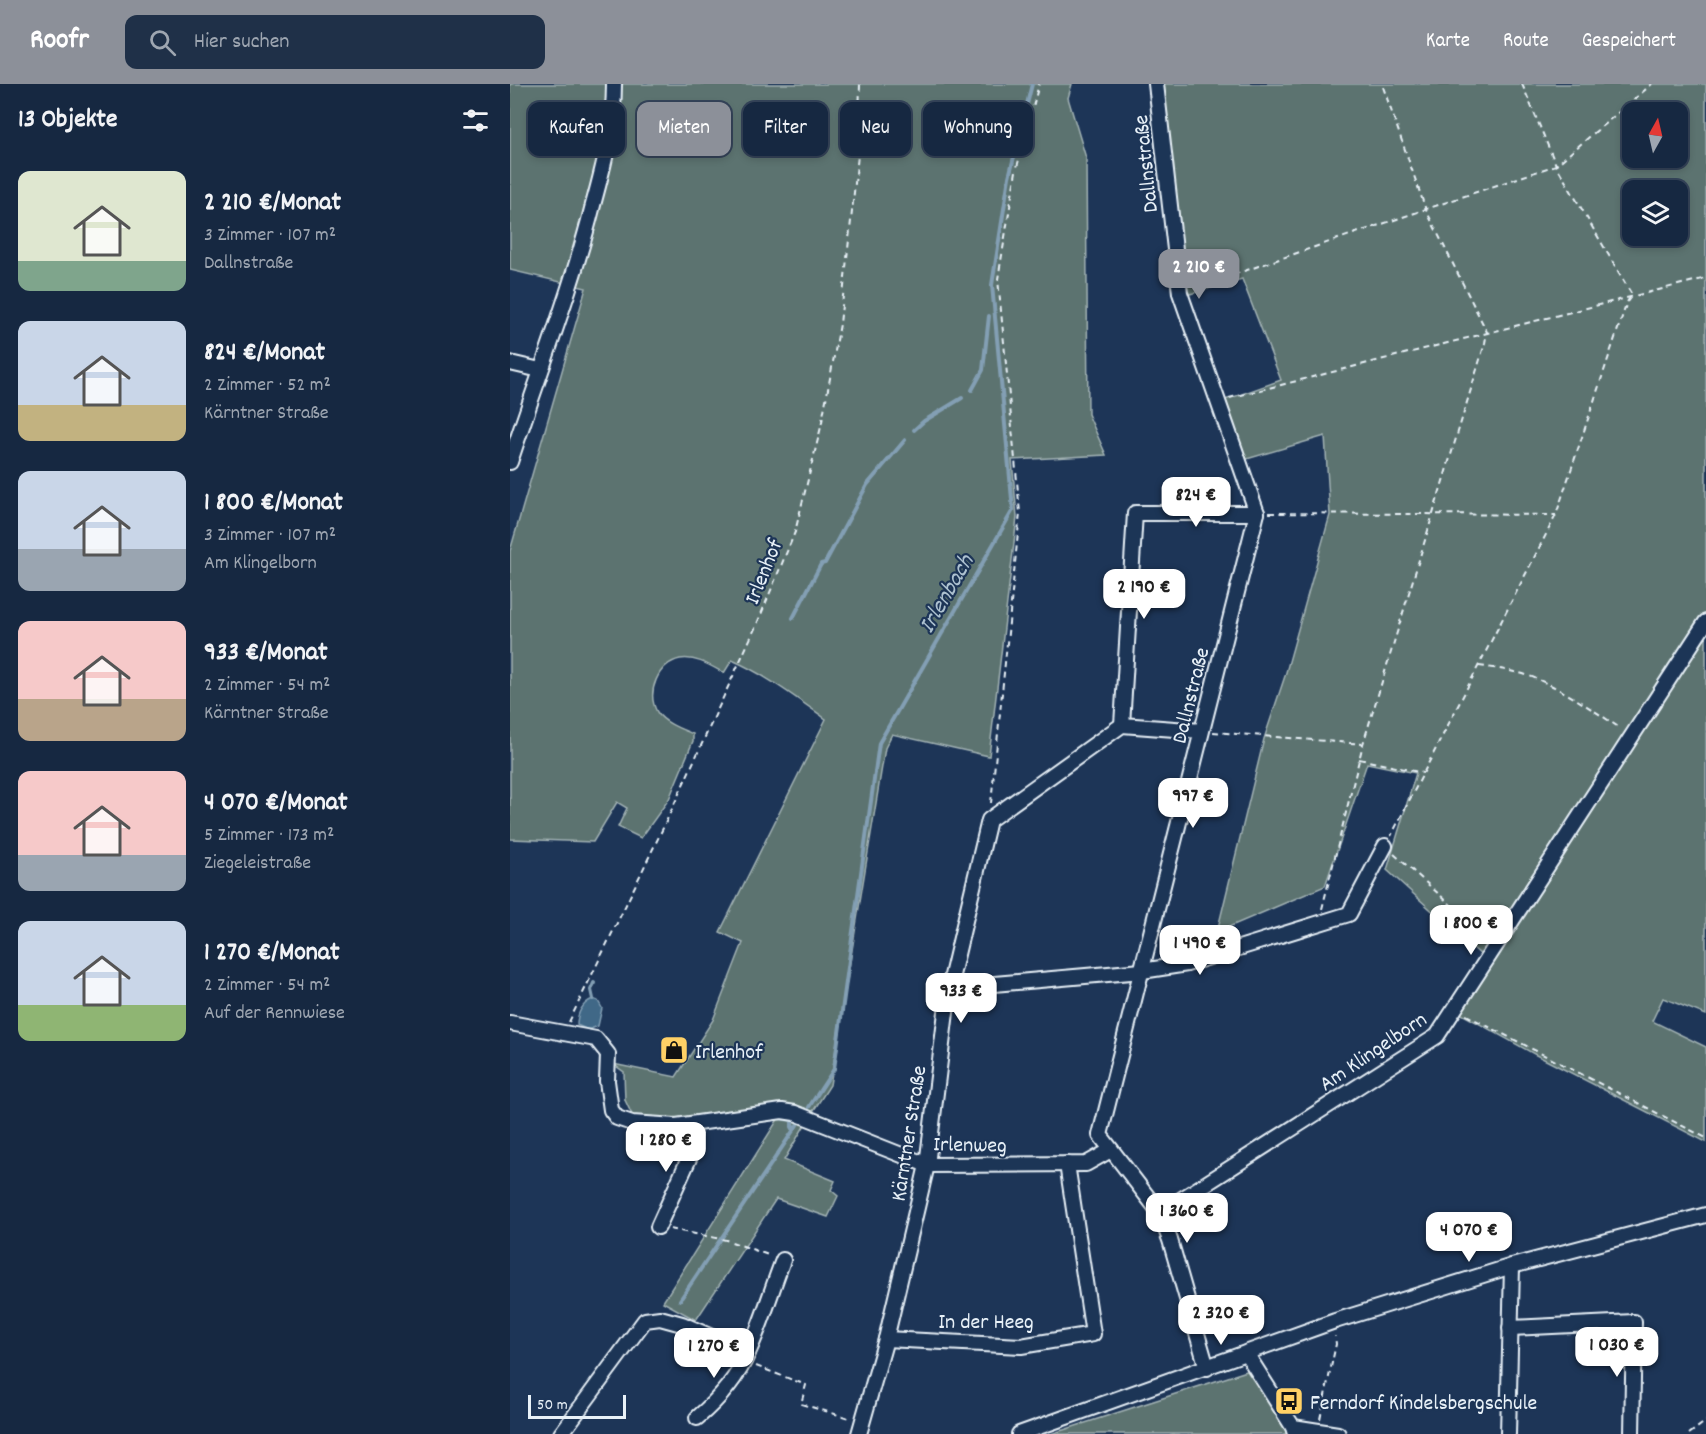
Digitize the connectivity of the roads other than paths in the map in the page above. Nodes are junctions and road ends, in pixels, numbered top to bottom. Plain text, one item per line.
1 (614, 84) edge
2 (1156, 84) edge
3 (510, 363) edge
4 (540, 370) junction
5 (510, 462) edge
6 (1257, 513) junction
7 (1706, 622) edge
8 (1122, 725) junction
9 (1201, 731) junction
10 (1385, 846) road end
11 (1142, 971) junction
12 (949, 988) junction
13 (510, 1023) edge
14 (693, 1125) junction
15 (1111, 1150) junction
16 (1067, 1164) junction
17 (927, 1165) junction
18 (1160, 1213) junction
19 (1706, 1215) edge
20 (658, 1227) road end
21 (783, 1260) road end
22 (1512, 1266) junction
23 (1510, 1328) junction
24 (886, 1339) junction
25 (1246, 1353) junction
26 (746, 1358) junction
27 (1207, 1368) junction
28 (697, 1418) dead end
29 (861, 1428) edge
30 (1294, 1430) edge
31 (561, 1434) edge
32 (1019, 1434) edge
33 (1338, 1434) edge
34 (1508, 1434) edge
35 (1632, 1434) edge

1 - 4 street
2 - 6 street, Dallnstraße
3 - 4 street
4 - 5 street
6 - 8 street
6 - 9 street, Dallnstraße
7 - 18 street, Am Klingelborn
8 - 9 street
8 - 12 street, Kärntner Straße
9 - 11 street, Dallnstraße
10 - 11 street
11 - 12 street
11 - 15 street, Dallnstraße
12 - 17 street, Kärntner Straße
13 - 14 street, Irlenweg
14 - 17 street, Irlenweg
14 - 20 street
15 - 16 street, Irlenweg
15 - 18 street, Dallnstraße
16 - 17 street, Irlenweg
16 - 24 street, In der Heeg
17 - 24 street, Kärntner Straße
18 - 27 street, Dallnstraße
19 - 22 street
21 - 26 street
22 - 23 street
22 - 25 street
23 - 34 street
23 - 35 street
24 - 29 street, Kärntner Straße
25 - 27 street
25 - 30 street
26 - 28 street
26 - 31 street
27 - 32 street
30 - 33 street

